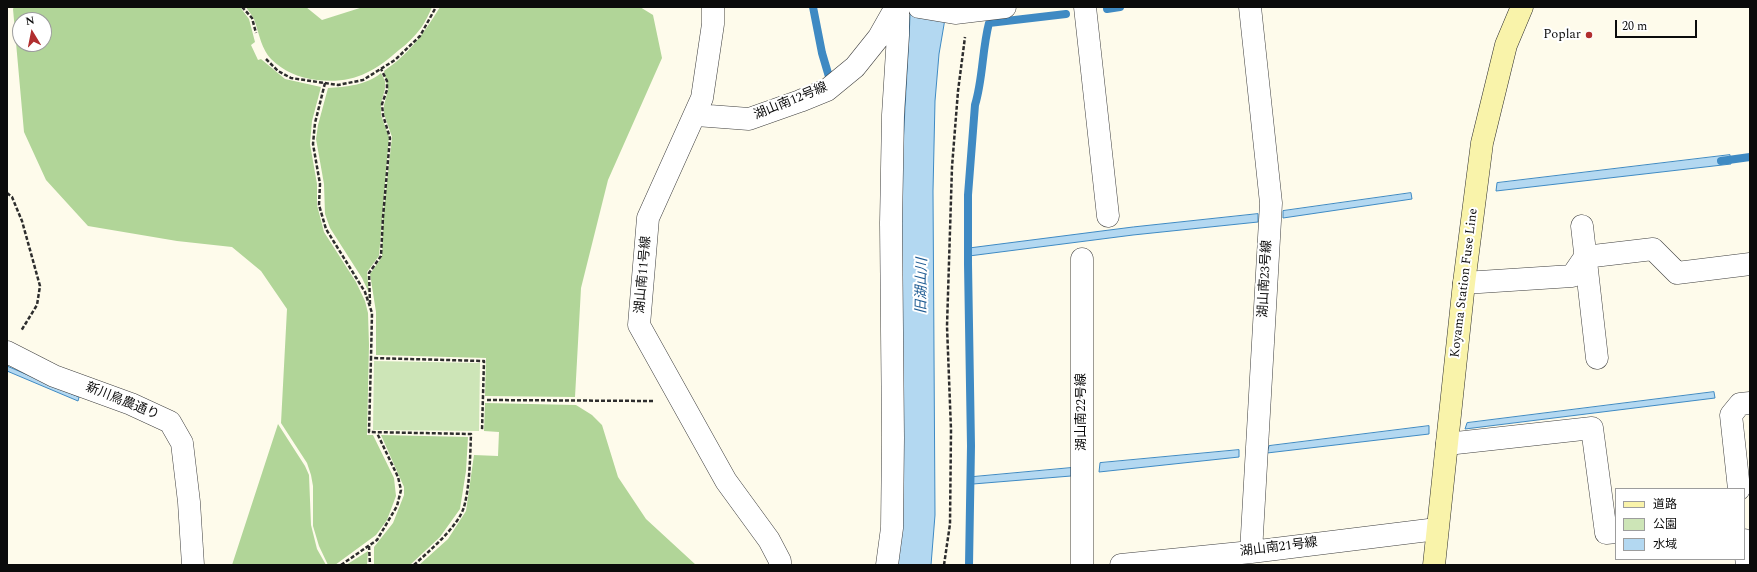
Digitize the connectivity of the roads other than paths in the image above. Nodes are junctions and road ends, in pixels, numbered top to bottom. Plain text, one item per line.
1 (713, 7) edge
2 (897, 7) edge
3 (919, 7) edge
4 (1005, 7) edge
5 (1085, 7) edge
6 (1250, 7) edge
7 (1522, 7) edge
8 (696, 115) junction
9 (1108, 216) dead end
10 (1582, 226) dead end
11 (1585, 257) junction
12 (1082, 259) dead end
13 (1750, 264) edge
14 (1464, 283) junction
15 (7, 352) edge
16 (1597, 358) dead end
17 (1750, 402) edge
18 (1446, 444) junction
19 (1739, 488) edge
20 (1437, 529) junction
21 (1615, 532) edge
22 (1745, 548) edge
23 (1251, 552) junction
24 (193, 565) edge
25 (780, 565) edge
26 (887, 565) edge
27 (1082, 565) edge
28 (1121, 565) edge
29 (1434, 565) edge
30 (1747, 565) edge

1 - 8 street, 湖山南11号線
2 - 8 street, 湖山南12号線
2 - 26 street
3 - 4 street
5 - 9 street
6 - 23 street, 湖山南23号線
7 - 14 main road, Koyama Station Fuse Line
8 - 25 street, 湖山南11号線
10 - 11 street
11 - 13 street
11 - 14 street
11 - 16 street
12 - 27 street, 湖山南22号線
14 - 18 main road, Koyama Station Fuse Line
15 - 24 street, 新川鳥農通り
17 - 19 street
18 - 20 main road, Koyama Station Fuse Line
18 - 21 street
20 - 23 street, 湖山南21号線
20 - 29 main road, Koyama Station Fuse Line
22 - 30 street
23 - 28 street, 湖山南21号線

